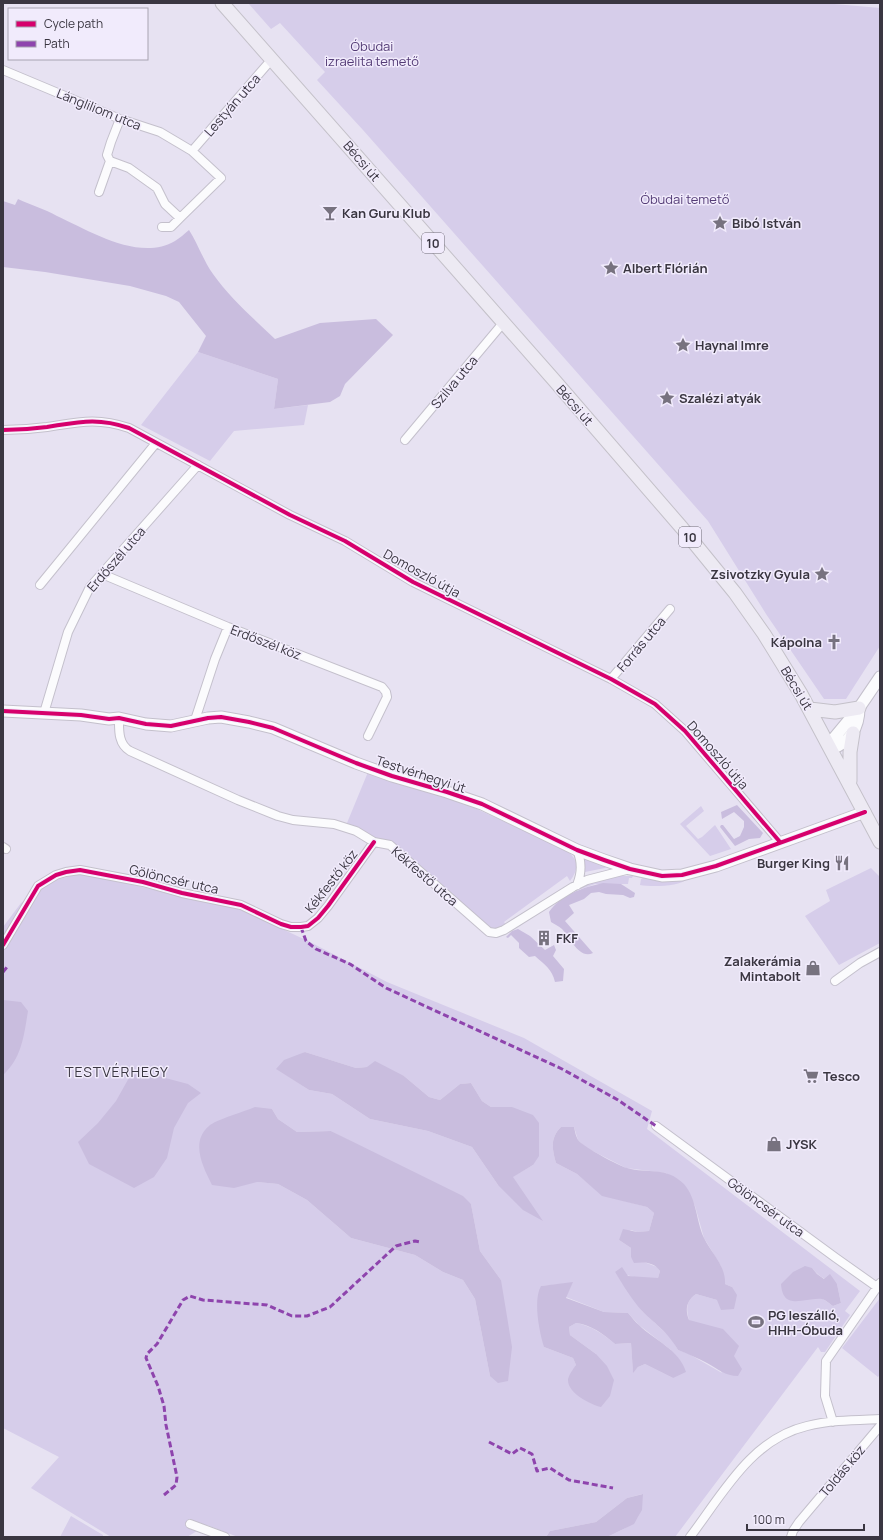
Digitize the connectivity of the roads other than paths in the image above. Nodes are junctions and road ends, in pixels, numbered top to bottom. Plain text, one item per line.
1 (222, 3) edge
2 (272, 59) junction
3 (3, 70) edge
4 (120, 119) junction
5 (192, 151) junction
6 (110, 161) junction
7 (98, 192) dead end
8 (180, 218) junction
9 (162, 227) dead end
10 (503, 324) junction
11 (3, 430) edge
12 (405, 440) dead end
13 (156, 443) junction
14 (198, 465) junction
15 (102, 574) junction
16 (40, 585) dead end
17 (670, 609) dead end
18 (228, 627) junction
19 (880, 677) edge
20 (612, 679) junction
21 (859, 708) junction
22 (810, 709) junction
23 (3, 711) edge
24 (44, 712) junction
25 (835, 712) junction
26 (119, 718) junction
27 (196, 720) junction
28 (849, 729) junction
29 (368, 736) dead end
30 (830, 746) junction
31 (850, 785) junction
32 (865, 812) junction
33 (374, 842) junction
34 (780, 842) junction
35 (880, 842) edge
36 (577, 850) junction
37 (630, 869) junction
38 (577, 885) junction
39 (301, 928) joint
40 (3, 945) edge
41 (880, 952) edge
42 (835, 981) dead end
43 (656, 1126) dead end
44 (879, 1285) edge
45 (880, 1419) edge
46 (833, 1422) junction
47 (880, 1426) edge
48 (190, 1524) dead end
49 (225, 1537) edge
50 (690, 1537) edge
51 (791, 1537) edge

1 - 2 main road, Bécsi út / 10
2 - 5 street, Lestyán utca
2 - 10 main road, Bécsi út / 10
3 - 4 street, Lángliliom utca
4 - 5 street, Lángliliom utca
4 - 6 street
5 - 8 street, Lángliliom utca
6 - 7 street
6 - 8 street
8 - 9 street
10 - 12 street, Szilva utca
10 - 22 main road, Bécsi út / 10
11 - 13 street, Domoszló útja
13 - 14 street, Domoszló útja
13 - 16 street
14 - 15 street, Erdőszél utca
14 - 20 street, Domoszló útja
15 - 18 street, Erdőszél köz
15 - 24 street, Erdőszél utca
17 - 20 street, Forrás utca
18 - 27 street
18 - 29 street, Erdőszél köz
19 - 21 street
20 - 34 street, Domoszló útja
21 - 25 main road
21 - 28 street
22 - 25 main road
22 - 30 main road, Bécsi út / 10
23 - 24 street, Testvérhegyi út
24 - 26 street, Testvérhegyi út
25 - 28 street
26 - 27 street, Testvérhegyi út
26 - 33 street, Kékfestő utca
27 - 36 street, Testvérhegyi út
28 - 30 street
28 - 31 main road
30 - 31 main road, Bécsi út / 10
31 - 32 main road, Bécsi út / 10
32 - 34 street, Testvérhegyi út
32 - 35 main road, Bécsi út / 10
33 - 38 street, Kékfestő utca
33 - 39 street, Kékfestő köz
34 - 37 street, Testvérhegyi út
36 - 37 street, Testvérhegyi út
36 - 38 street
37 - 38 street, Kékfestő utca
39 - 40 street, Gölöncsér utca
41 - 42 street
43 - 44 street, Gölöncsér utca
44 - 46 street
45 - 46 street
46 - 50 street
47 - 51 street, Toldás köz
48 - 49 street

